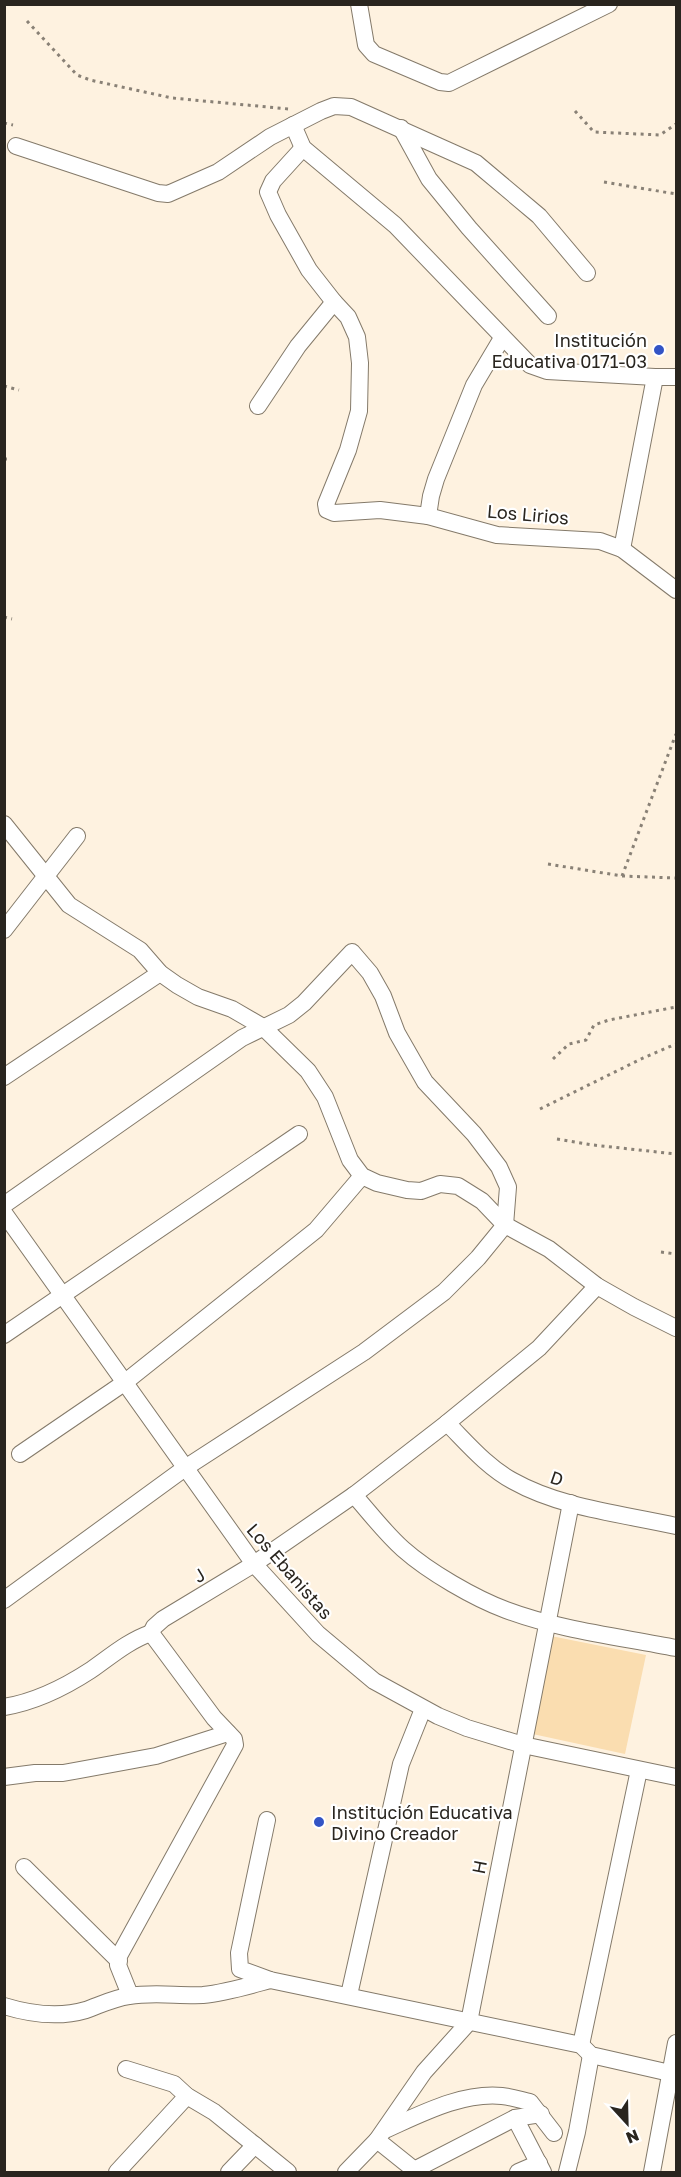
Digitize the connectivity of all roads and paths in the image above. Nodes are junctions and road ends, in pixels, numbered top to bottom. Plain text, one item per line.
1 (359, 4) edge
2 (609, 4) edge
3 (27, 21) dead end
4 (575, 111) dead end
5 (293, 117) junction
6 (4, 123) edge
7 (676, 124) edge
8 (14, 125) dead end
9 (401, 128) junction
10 (16, 146) dead end
11 (303, 148) junction
12 (604, 182) dead end
13 (676, 194) edge
14 (587, 273) dead end
15 (334, 302) junction
16 (548, 316) dead end
17 (502, 338) junction
18 (655, 377) junction
19 (676, 377) edge
20 (4, 386) edge
21 (19, 390) dead end
22 (258, 406) dead end
23 (4, 459) edge
24 (9, 459) dead end
25 (429, 516) junction
26 (622, 549) junction
27 (676, 590) edge
28 (4, 617) edge
29 (12, 619) dead end
30 (676, 734) edge
31 (4, 824) edge
32 (77, 836) dead end
33 (548, 864) dead end
34 (622, 876) junction
35 (46, 877) junction
36 (676, 878) edge
37 (4, 930) edge
38 (160, 974) junction
39 (676, 1007) edge
40 (263, 1027) junction
41 (676, 1044) edge
42 (553, 1059) dead end
43 (4, 1077) edge
44 (540, 1109) dead end
45 (299, 1134) dead end
46 (557, 1139) dead end
47 (676, 1154) edge
48 (362, 1176) junction
49 (4, 1205) edge
50 (4, 1214) edge
51 (505, 1225) junction
52 (661, 1252) dead end
53 (676, 1254) edge
54 (597, 1286) junction
55 (63, 1295) junction
56 (676, 1328) edge
57 (4, 1335) edge
58 (124, 1383) junction
59 (447, 1423) junction
60 (20, 1454) dead end
61 (185, 1468) junction
62 (354, 1495) junction
63 (571, 1503) junction
64 (676, 1526) edge
65 (254, 1564) junction
66 (4, 1600) edge
67 (547, 1622) junction
68 (151, 1633) junction
69 (676, 1648) edge
70 (4, 1707) edge
71 (423, 1709) junction
72 (228, 1733) junction
73 (523, 1745) junction
74 (639, 1770) junction
75 (676, 1777) edge
76 (4, 1778) edge
77 (267, 1820) dead end
78 (24, 1867) dead end
79 (119, 1961) junction
80 (270, 1980) junction
81 (130, 1995) junction
82 (349, 1995) junction
83 (4, 2006) edge
84 (469, 2022) junction
85 (676, 2043) edge
86 (586, 2050) junction
87 (126, 2069) dead end
88 (670, 2073) junction
89 (187, 2096) junction
90 (541, 2114) junction
91 (514, 2118) junction
92 (554, 2133) dead end
93 (381, 2135) junction
94 (255, 2145) junction
95 (541, 2168) edge
96 (415, 2171) edge
97 (117, 2172) edge
98 (229, 2172) edge
99 (288, 2172) edge
100 (346, 2172) edge
101 (518, 2172) edge
102 (567, 2172) edge
103 (652, 2172) edge

1 - 2 street
3 - 5 path
4 - 7 path
5 - 9 street
5 - 10 street
5 - 11 street
6 - 8 path
9 - 14 street
9 - 16 street
11 - 15 street
11 - 17 street
12 - 13 path
15 - 22 street
15 - 25 street, Los Lirios
17 - 18 street
17 - 25 street
18 - 19 street
18 - 26 street
20 - 21 path
23 - 24 path
25 - 26 street, Los Lirios
26 - 27 street, Los Lirios
28 - 29 path
30 - 34 path
31 - 35 street
32 - 35 street
33 - 34 path
34 - 36 path
35 - 37 street
35 - 38 street
38 - 40 street
38 - 43 street
39 - 42 path
40 - 48 street
40 - 49 street
40 - 51 street
41 - 44 path
45 - 55 street
46 - 47 path
48 - 51 street
48 - 58 street
50 - 55 street, Los Ebanistas
51 - 54 street
51 - 61 street
52 - 53 path
54 - 56 street
54 - 59 street, J
55 - 57 street
55 - 58 street, Los Ebanistas
58 - 60 street
58 - 61 street, Los Ebanistas
59 - 62 street, J
59 - 63 street, D
61 - 65 street, Los Ebanistas
61 - 66 street
62 - 65 street, J
62 - 67 street
63 - 64 street, D
63 - 67 street, H
65 - 68 street, J
65 - 71 street, Los Ebanistas
67 - 69 street
67 - 73 street, H
68 - 70 street, J
68 - 72 street
71 - 73 street, Los Ebanistas
71 - 82 street
72 - 76 street
72 - 79 street
73 - 74 street, Los Ebanistas
73 - 84 street, H
74 - 75 street, Los Ebanistas
74 - 86 street
77 - 80 street
78 - 79 street
79 - 81 street
80 - 81 street
80 - 82 street
81 - 83 street
82 - 84 street
84 - 86 street
84 - 93 street
85 - 88 street
86 - 88 street
86 - 102 street
87 - 89 street
88 - 103 street
89 - 94 street
89 - 97 street
90 - 91 street
90 - 92 street
90 - 93 street
91 - 95 street
91 - 96 street
93 - 96 street
93 - 100 street
94 - 98 street
94 - 99 street
95 - 101 street

